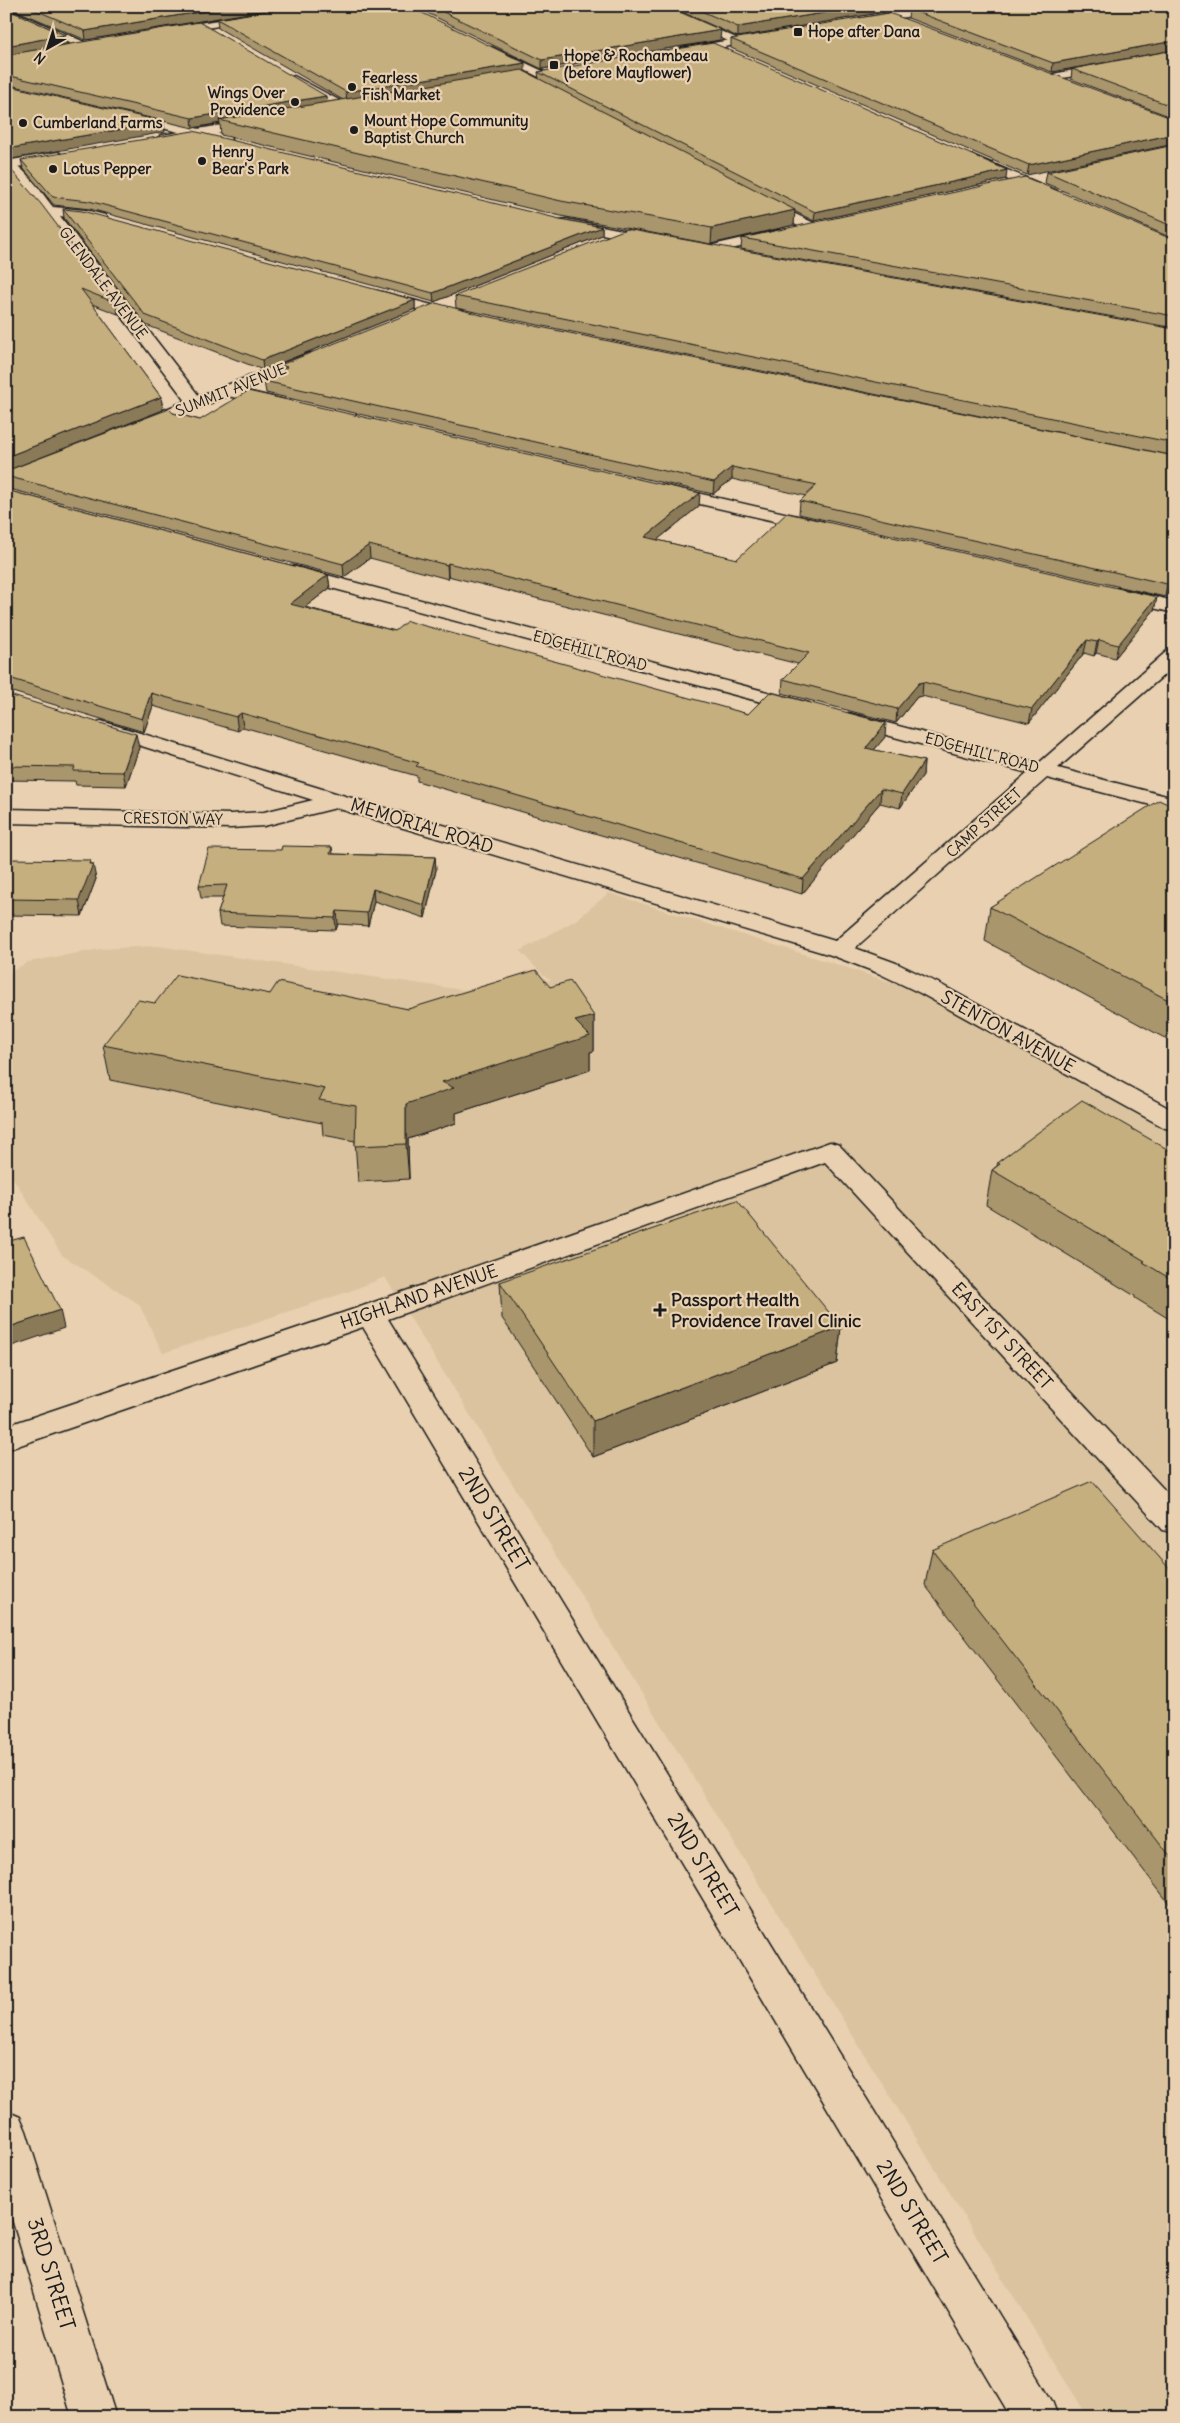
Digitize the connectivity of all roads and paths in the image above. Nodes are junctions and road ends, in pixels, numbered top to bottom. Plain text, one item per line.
1 (326, 6) edge
2 (654, 6) edge
3 (898, 6) edge
4 (952, 6) edge
5 (6, 10) edge
6 (219, 10) edge
7 (915, 12) junction
8 (891, 17) junction
9 (243, 19) junction
10 (843, 24) edge
11 (909, 24) edge
12 (202, 26) junction
13 (155, 34) edge
14 (219, 36) edge
15 (777, 36) edge
16 (739, 42) junction
17 (478, 43) edge
18 (714, 46) junction
19 (68, 49) edge
20 (666, 54) edge
21 (734, 54) edge
22 (1174, 54) edge
23 (280, 71) edge
24 (521, 78) edge
25 (1072, 84) edge
26 (325, 111) edge
27 (117, 113) edge
28 (266, 121) edge
29 (198, 133) junction
30 (154, 140) edge
31 (236, 142) edge
32 (960, 154) edge
33 (67, 155) edge
34 (7, 165) edge
35 (1042, 177) edge
36 (1023, 182) junction
37 (1004, 186) edge
38 (750, 196) edge
39 (1068, 200) edge
40 (49, 211) junction
41 (551, 219) edge
42 (113, 222) edge
43 (623, 234) junction
44 (671, 243) edge
45 (596, 245) edge
46 (748, 256) edge
47 (367, 292) edge
48 (460, 299) edge
49 (433, 310) junction
50 (406, 320) edge
51 (474, 320) edge
52 (325, 352) edge
53 (227, 391) junction
54 (196, 403) junction
55 (295, 407) edge
56 (124, 432) edge
57 (642, 486) edge
58 (836, 530) edge
59 (278, 568) edge
60 (1106, 592) edge
61 (1174, 607) edge
62 (1174, 655) edge
63 (76, 720) edge
64 (1043, 770) junction
65 (337, 801) junction
66 (1174, 805) edge
67 (6, 816) edge
68 (839, 950) junction
69 (1174, 1122) edge
70 (830, 1151) joint
71 (370, 1314) junction
72 (6, 1438) edge
73 (1174, 1521) edge
74 (6, 2131) edge
75 (94, 2417) edge
76 (1036, 2417) edge

1 - 9 street
2 - 16 street
3 - 7 street
4 - 7 street
5 - 19 street
6 - 9 street
7 - 8 street
8 - 10 street
8 - 11 street
9 - 12 street
12 - 13 street
12 - 14 street
15 - 16 street
16 - 18 street
17 - 24 street
18 - 20 street
18 - 21 street
22 - 25 street
23 - 26 street
27 - 29 street
28 - 29 street
29 - 30 street
29 - 31 street
32 - 36 street
33 - 34 street
34 - 40 street, GLENDALE AVENUE
35 - 36 street
36 - 37 street
36 - 39 street
38 - 46 street
40 - 42 street
40 - 54 street, GLENDALE AVENUE
41 - 43 street
43 - 44 street
43 - 45 street
47 - 49 street
48 - 49 street
49 - 50 street
49 - 51 street
52 - 53 street, SUMMIT AVENUE
53 - 54 street, SUMMIT AVENUE
53 - 55 street
54 - 56 street, SUMMIT AVENUE
57 - 58 street
59 - 64 street, EDGEHILL ROAD
60 - 61 street
62 - 64 street, CAMP STREET
63 - 65 street, MEMORIAL ROAD
64 - 66 street, EDGEHILL ROAD
64 - 68 street, CAMP STREET
65 - 67 street, CRESTON WAY
65 - 68 street, MEMORIAL ROAD
68 - 69 street, STENTON AVENUE
70 - 71 street, HIGHLAND AVENUE
70 - 73 street, EAST 1ST STREET
71 - 72 street, HIGHLAND AVENUE
71 - 76 street, 2ND STREET
74 - 75 street, 3RD STREET

